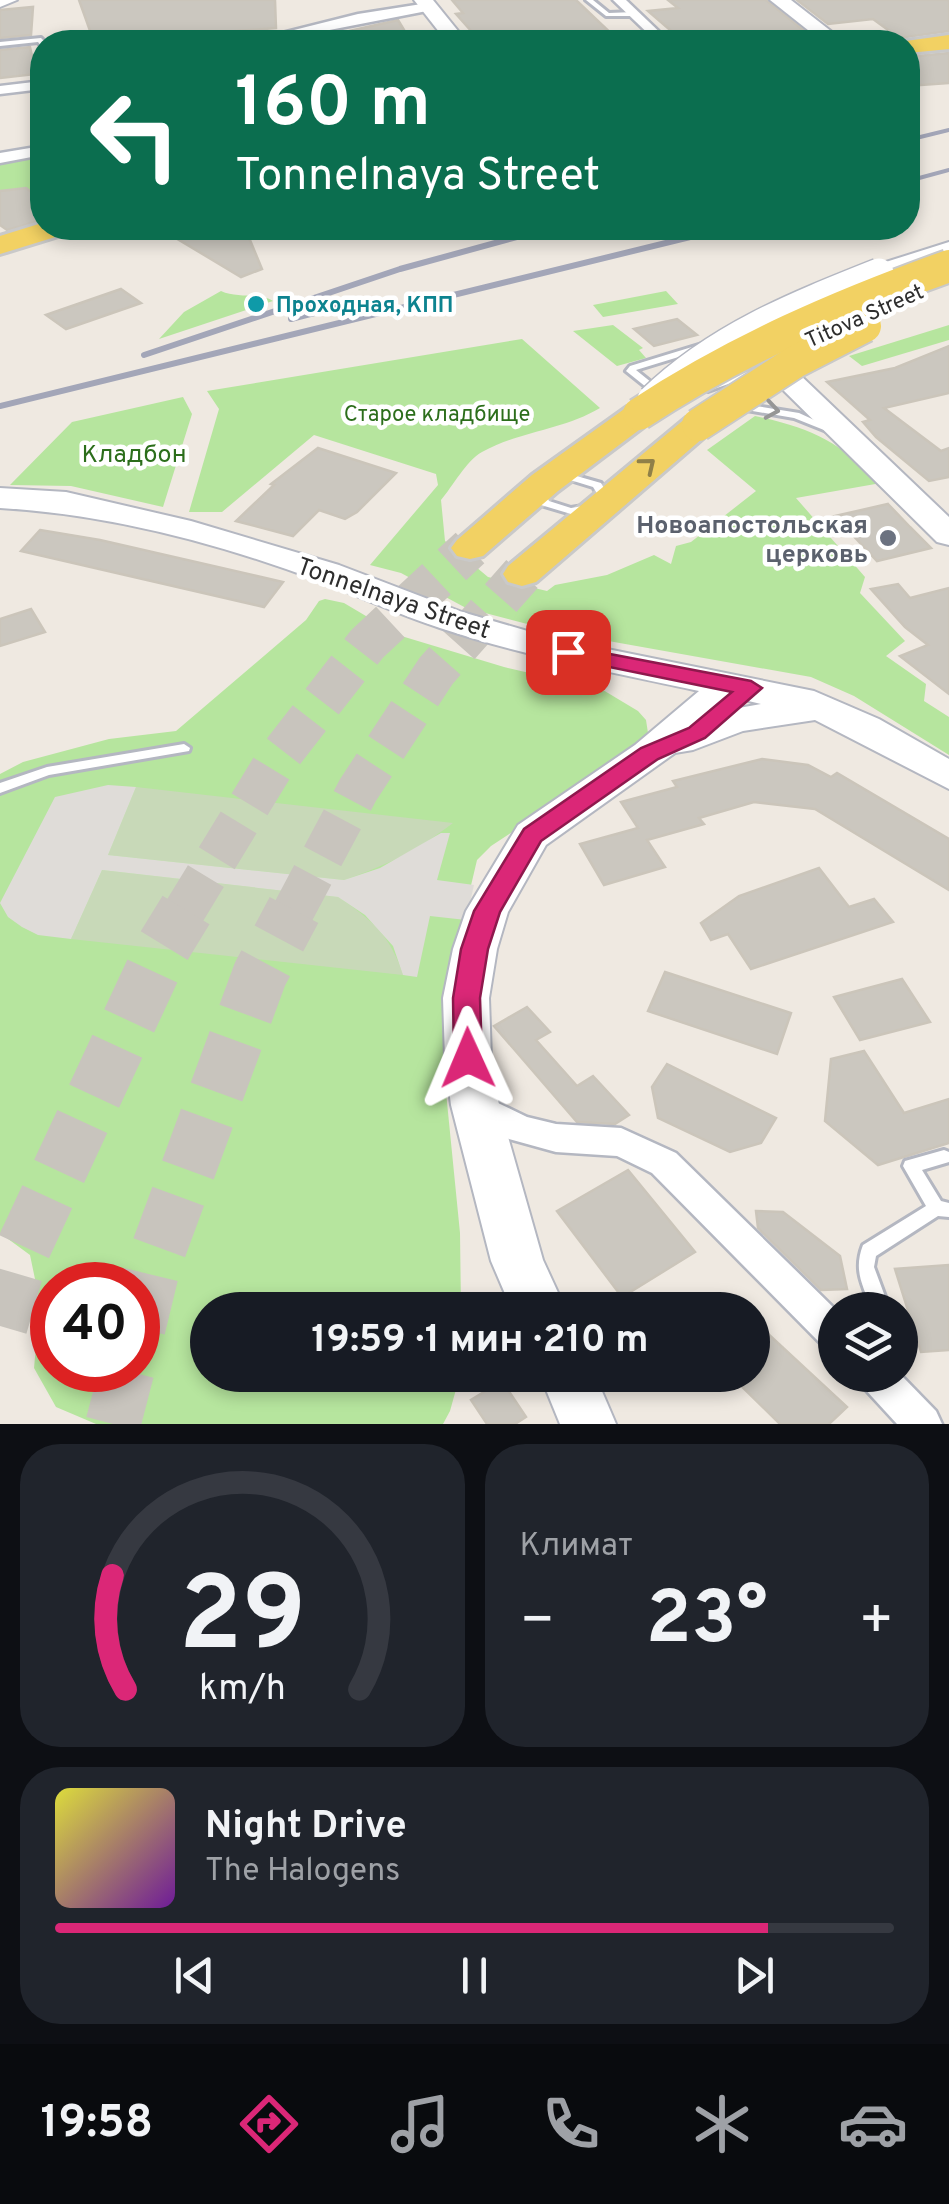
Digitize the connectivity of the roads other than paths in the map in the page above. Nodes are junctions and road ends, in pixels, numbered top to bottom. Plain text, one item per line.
1 (8, 0) edge
2 (589, 0) edge
3 (619, 0) edge
4 (779, 0) edge
5 (0, 1) edge
6 (425, 3) edge
7 (633, 13) junction
8 (306, 30) edge
9 (447, 30) edge
10 (651, 30) edge
11 (822, 30) edge
12 (30, 41) edge
13 (949, 42) edge
14 (0, 44) edge
15 (920, 45) edge
16 (30, 86) edge
17 (0, 90) edge
18 (30, 152) edge
19 (0, 158) edge
20 (30, 236) edge
21 (0, 245) edge
22 (949, 250) edge
23 (949, 266) edge
24 (949, 278) edge
25 (949, 289) edge
26 (786, 355) junction
27 (695, 407) junction
28 (639, 414) junction
29 (859, 446) junction
30 (546, 483) junction
31 (0, 498) edge
32 (600, 506) junction
33 (949, 535) edge
34 (470, 548) tunnel mouth
35 (522, 574) tunnel mouth
36 (592, 658) junction
37 (741, 686) junction
38 (828, 710) junction
39 (696, 732) junction
40 (184, 748) dead end
41 (650, 754) junction
42 (949, 776) edge
43 (0, 788) edge
44 (475, 1104) junction
45 (944, 1156) dead end
46 (943, 1209) edge
47 (531, 1292) edge
48 (874, 1292) edge
49 (818, 1316) edge
50 (575, 1392) edge
51 (896, 1392) edge
52 (588, 1424) edge
53 (923, 1424) edge

1 - 5 main road
2 - 7 lane
3 - 7 street
4 - 11 main road
6 - 8 street
6 - 9 main road
7 - 10 street
12 - 14 lane
13 - 15 main road
16 - 17 street
18 - 19 street
20 - 21 main road
22 - 28 main road, bridge
23 - 28 main road, bridge
24 - 26 main road, Titova Street
25 - 27 main road, bridge
26 - 27 lane
26 - 27 lane
26 - 29 main road
27 -> 29 lane
32 -> 27 main road
28 - 30 main road
29 - 33 main road
30 - 32 lane
30 - 32 lane
30 - 34 main road
31 - 36 main road, Tonnelnaya Street
32 - 35 main road
36 - 37 main road, Tonnelnaya Street
36 - 41 main road
37 - 38 main road, Tonnelnaya Street
37 - 39 main road
37 - 41 main road
38 - 39 main road
38 - 42 main road, Tonnelnaya Street
39 - 41 main road
40 - 43 lane
41 - 44 main road
44 - 47 main road
44 - 49 street
45 - 46 lane
46 - 48 lane
50 - 52 main road
51 - 53 street

